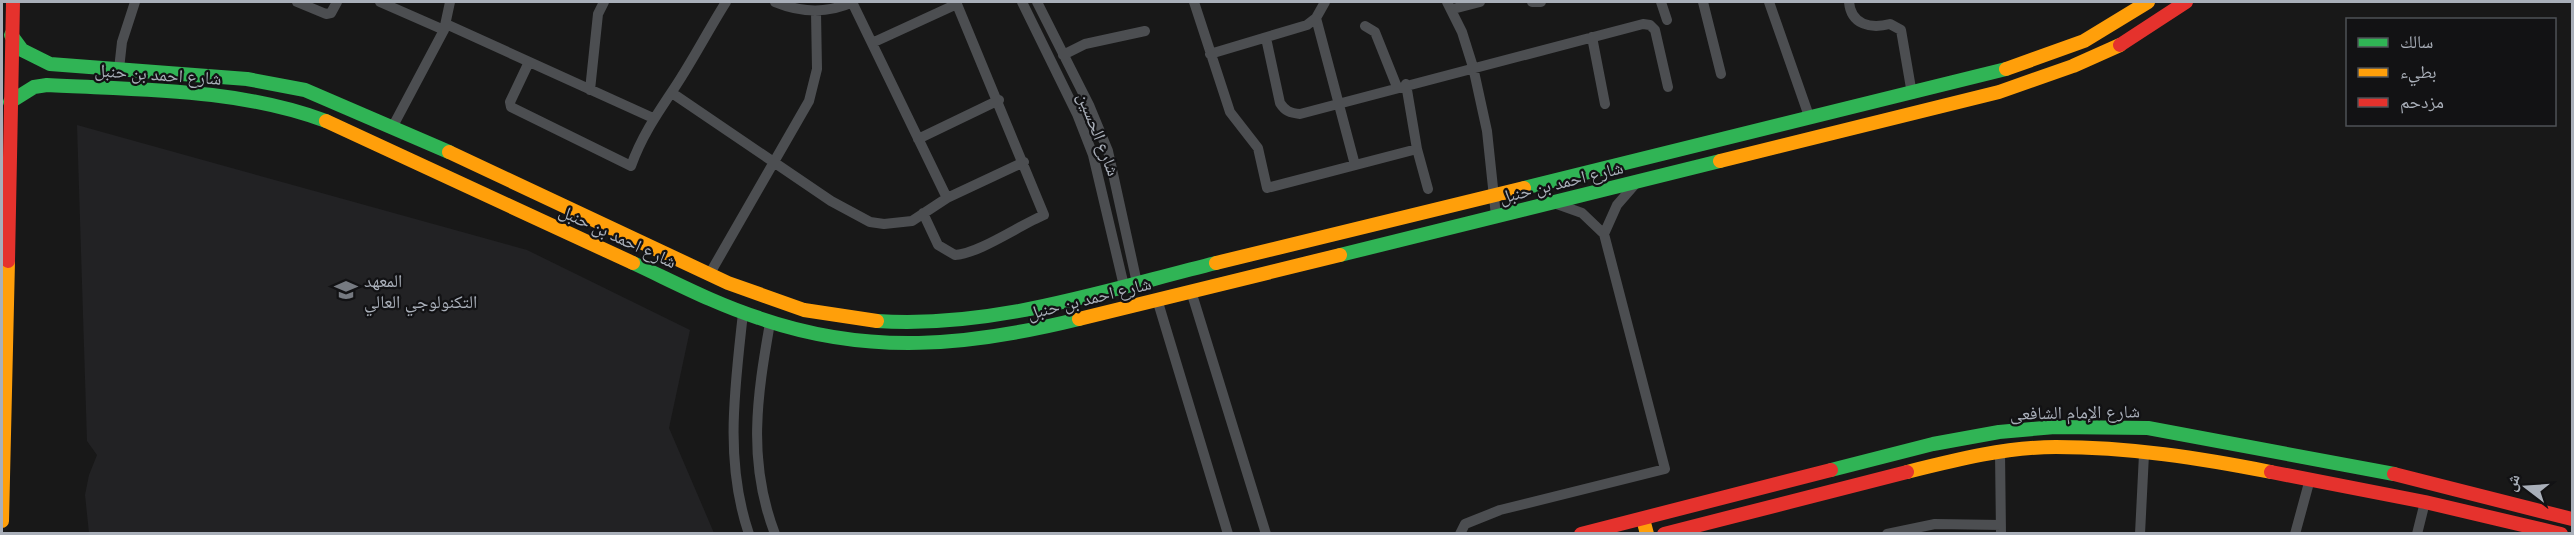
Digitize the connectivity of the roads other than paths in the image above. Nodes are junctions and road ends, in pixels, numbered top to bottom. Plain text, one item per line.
1 (13, 2) edge
2 (135, 2) edge
3 (297, 2) edge
4 (337, 2) edge
5 (380, 2) edge
6 (450, 2) edge
7 (603, 2) edge
8 (726, 2) edge
9 (776, 2) edge
10 (1022, 2) edge
11 (1037, 2) edge
12 (1194, 2) edge
13 (1325, 2) edge
14 (1480, 2) edge
15 (1532, 2) edge
16 (1541, 2) edge
17 (1661, 2) edge
18 (1703, 2) edge
19 (1769, 2) edge
20 (1849, 2) edge
21 (2148, 2) edge
22 (2186, 2) edge
23 (848, 3) edge
24 (956, 3) edge
25 (1450, 5) edge
26 (2137, 7) edge
27 (816, 12) junction
28 (1316, 18) junction
29 (1667, 20) dead end
30 (1365, 26) dead end
31 (445, 27) junction
32 (1145, 30) dead end
33 (11, 35) junction
34 (1592, 37) junction
35 (1266, 38) junction
36 (872, 43) junction
37 (1210, 54) junction
38 (1063, 55) junction
39 (529, 62) junction
40 (1473, 67) junction
41 (119, 69) junction
42 (2002, 70) junction
43 (1721, 74) dead end
44 (1401, 85) junction
45 (1668, 87) dead end
46 (119, 89) junction
47 (590, 90) junction
48 (1999, 92) junction
49 (672, 93) junction
50 (1911, 94) junction
51 (999, 100) junction
52 (10, 102) junction
53 (1339, 102) junction
54 (1605, 104) dead end
55 (1093, 113) junction
56 (653, 118) junction
57 (1810, 119) junction
58 (1080, 121) junction
59 (393, 126) junction
60 (918, 139) junction
61 (1418, 148) junction
62 (774, 161) junction
63 (1024, 162) junction
64 (1355, 165) junction
65 (1638, 181) junction
66 (1428, 189) dead end
67 (1492, 196) junction
68 (947, 198) junction
69 (1553, 203) junction
70 (924, 213) junction
71 (1496, 216) junction
72 (591, 219) junction
73 (1604, 234) junction
74 (582, 238) junction
75 (710, 275) junction
76 (1131, 284) junction
77 (4, 285) edge
78 (1191, 291) junction
79 (1157, 299) junction
80 (743, 313) junction
81 (770, 323) junction
82 (944, 323) junction
83 (944, 345) junction
84 (3, 348) edge
85 (2000, 452) junction
86 (2144, 454) junction
87 (2330, 461) junction
88 (2310, 479) junction
89 (2325, 482) junction
90 (2425, 502) junction
91 (1643, 519) junction
92 (2572, 519) edge
93 (2, 521) edge
94 (1701, 529) edge
95 (2001, 529) edge
96 (1666, 533) edge
97 (749, 534) edge
98 (775, 534) edge
99 (1228, 534) edge
100 (1266, 534) edge
101 (1460, 534) edge
102 (1581, 534) edge
103 (1647, 534) edge
104 (1887, 534) edge
105 (2140, 534) edge
106 (2295, 534) edge
107 (2417, 534) edge
108 (2561, 534) edge

1 - 33 street
2 - 41 street
3 - 4 street
5 - 31 street
6 - 31 street
7 - 47 street
8 - 49 street
9 - 27 street
10 - 58 street, شارع الحسين
11 - 38 street, شارع الحسين
12 - 37 street
13 - 28 street
14 - 25 street
15 - 16 street
17 - 29 street
18 - 43 street
19 - 57 street
20 - 50 street
21 - 26 street, شارع احمد بن حنبل
22 - 48 street, شارع احمد بن حنبل
23 - 27 street
23 - 36 street
24 - 36 street
24 - 51 street
25 - 40 street
26 - 42 street, شارع احمد بن حنبل
27 - 62 street
28 - 35 street
28 - 53 street
30 - 44 street
31 - 39 street
31 - 59 street
32 - 38 street
33 - 41 street, شارع احمد بن حنبل
33 - 52 street
34 - 40 street
34 - 45 street
34 - 54 street
35 - 37 street
35 - 53 street
36 - 60 street
37 - 64 street
38 - 55 street, شارع الحسين
39 - 47 street
39 - 56 street
40 - 44 street
40 - 67 street
41 - 46 street
41 - 59 street, شارع احمد بن حنبل
42 - 48 street
42 - 50 street, شارع احمد بن حنبل
44 - 53 street
44 - 61 street
46 - 52 street, شارع احمد بن حنبل
46 - 74 street, شارع احمد بن حنبل
47 - 56 street
48 - 65 street, شارع احمد بن حنبل
49 - 56 street
49 - 62 street
50 - 57 street, شارع احمد بن حنبل
51 - 60 street
51 - 63 street
52 - 77 street
53 - 64 street
55 - 58 street
55 - 76 street, شارع الحسين
57 - 67 street, شارع احمد بن حنبل
58 - 76 street, شارع الحسين
59 - 72 street, شارع احمد بن حنبل
60 - 68 street
61 - 64 street
61 - 66 street
62 - 70 street
62 - 75 street
63 - 68 street
63 - 70 street
65 - 69 street, شارع احمد بن حنبل
65 - 73 street
67 - 71 street
67 - 76 street, شارع احمد بن حنبل
68 - 70 street
69 - 71 street, شارع احمد بن حنبل
69 - 73 street
71 - 78 street, شارع احمد بن حنبل
72 - 74 street
72 - 75 street, شارع احمد بن حنبل
73 - 101 street
74 - 80 street, شارع احمد بن حنبل
75 - 82 street, شارع احمد بن حنبل
76 - 82 street, شارع احمد بن حنبل
77 - 84 street
78 - 79 street, شارع احمد بن حنبل
78 - 100 street
79 - 83 street, شارع احمد بن حنبل
79 - 99 street
80 - 81 street, شارع احمد بن حنبل
80 - 97 street
81 - 83 street, شارع احمد بن حنبل
81 - 98 street
82 - 83 street
84 - 93 street
85 - 86 street, شارع الإمام الشافعى
85 - 94 street, شارع الإمام الشافعى
85 - 95 street
86 - 88 street, شارع الإمام الشافعى
86 - 105 street
87 - 89 street
87 - 91 street, شارع الإمام الشافعى
87 - 92 street, شارع الإمام الشافعى
88 - 89 street, شارع الإمام الشافعى
88 - 106 street
89 - 90 street, شارع الإمام الشافعى
90 - 107 street
90 - 108 street, شارع الإمام الشافعى
91 - 102 street, شارع الإمام الشافعى
91 - 103 street
94 - 96 street, شارع الإمام الشافعى
95 - 104 street

